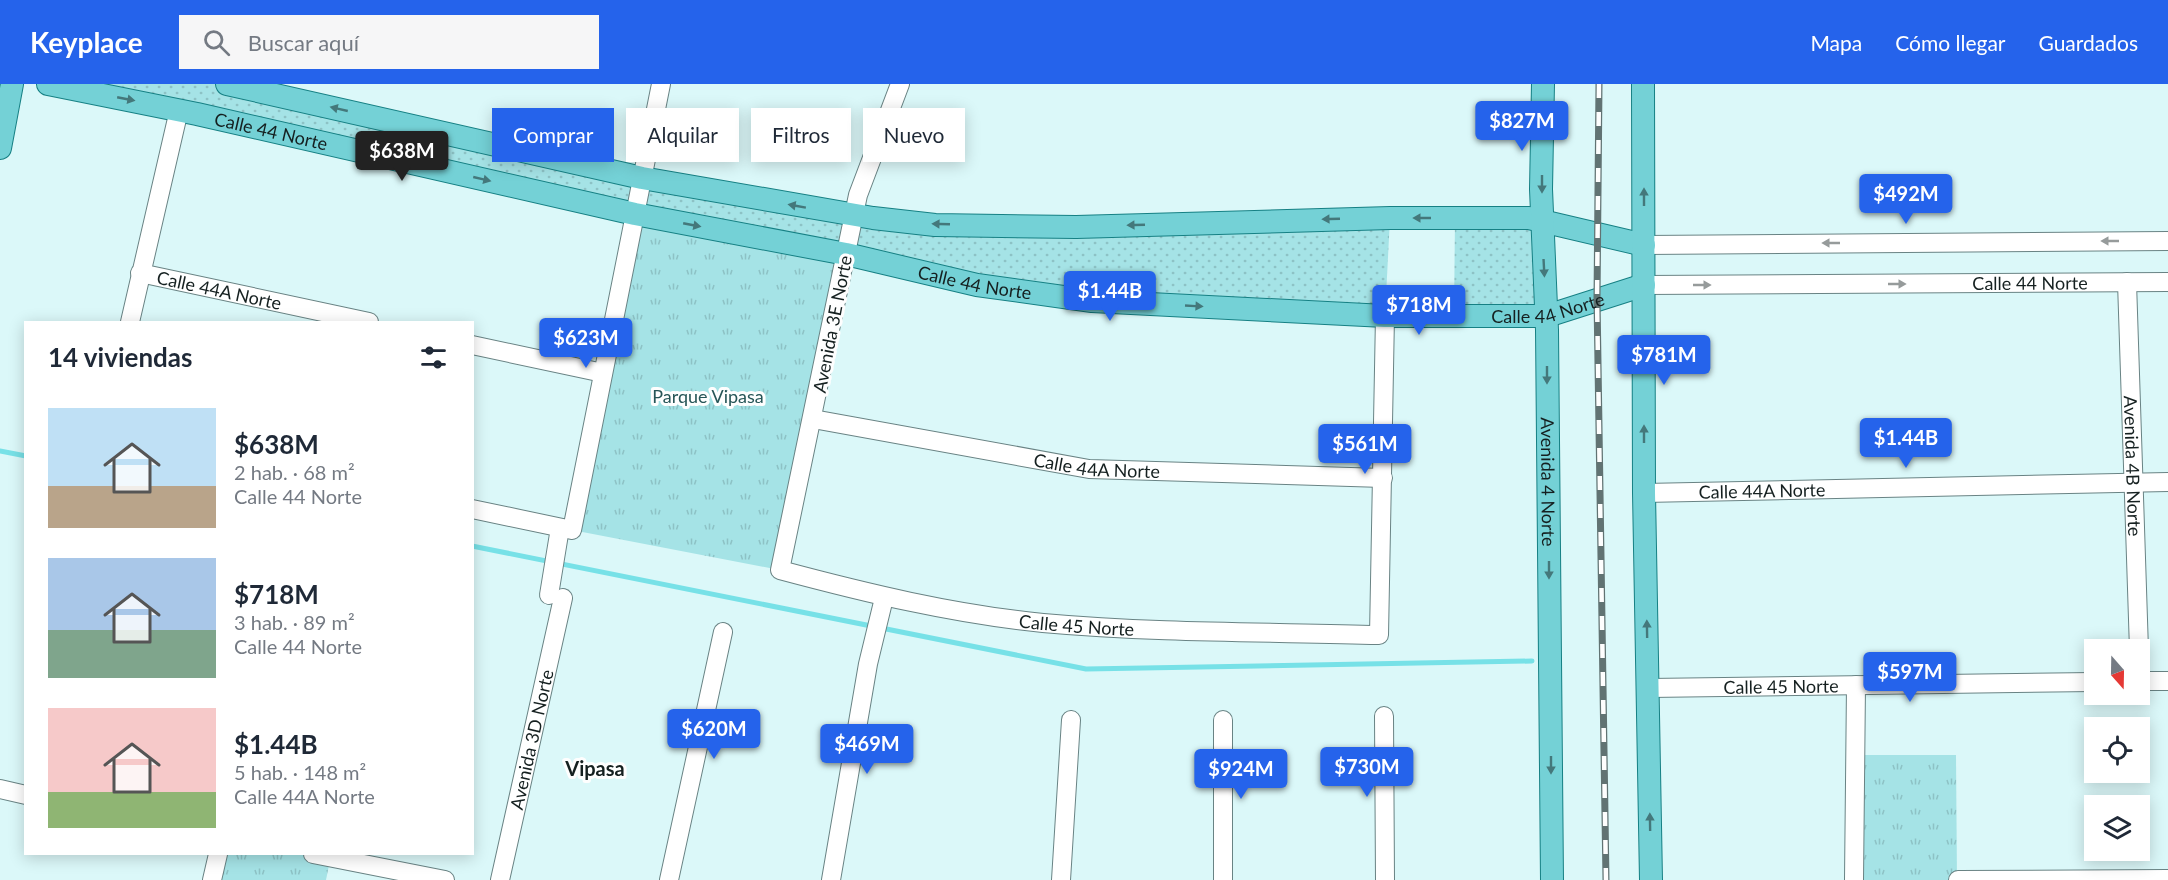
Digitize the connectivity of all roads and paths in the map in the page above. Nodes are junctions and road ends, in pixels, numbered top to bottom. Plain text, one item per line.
1 (12, 84) edge
2 (48, 84) edge
3 (227, 84) edge
4 (661, 84) edge
5 (900, 84) edge
6 (1543, 84) edge
7 (1643, 84) edge
8 (179, 110) junction
9 (0, 148) edge
10 (642, 178) junction
11 (635, 214) junction
12 (854, 216) junction
13 (1542, 220) junction
14 (2168, 241) edge
15 (1644, 245) junction
16 (846, 254) junction
17 (140, 273) junction
18 (2127, 282) junction
19 (2168, 282) edge
20 (1644, 285) junction
21 (1385, 316) junction
22 (1547, 316) junction
23 (130, 321) edge
24 (364, 321) edge
25 (474, 345) edge
26 (603, 374) junction
27 (813, 419) junction
28 (1383, 478) junction
29 (2135, 482) junction
30 (2168, 482) edge
31 (1644, 493) junction
32 (474, 510) edge
33 (564, 535) junction
34 (780, 570) joint
35 (884, 598) junction
36 (723, 632) dead end
37 (2139, 639) edge
38 (2150, 681) edge
39 (2168, 681) edge
40 (2084, 682) edge
41 (1856, 685) junction
42 (1649, 688) junction
43 (1384, 716) dead end
44 (1071, 720) dead end
45 (1223, 720) dead end
46 (0, 789) edge
47 (24, 795) edge
48 (218, 855) edge
49 (338, 856) edge
50 (2168, 879) edge
51 (212, 880) edge
52 (444, 880) edge
53 (500, 880) edge
54 (669, 880) edge
55 (831, 880) edge
56 (1061, 880) edge
57 (1223, 880) edge
58 (1385, 880) edge
59 (1552, 880) edge
60 (1651, 880) edge
61 (1854, 880) edge
62 (1958, 880) edge

1 - 9 main road
2 -> 8 main road, Calle 44 Norte
10 -> 3 main road, Calle 44 Norte
4 - 10 street
5 - 12 street, Avenida 3E Norte
6 -> 13 main road, Avenida 4 Norte
15 -> 7 main road
8 -> 11 main road, Calle 44 Norte
8 - 17 street
10 - 11 street
12 -> 10 main road, Calle 44 Norte
11 -> 16 main road, Calle 44 Norte
11 - 26 street
13 -> 12 main road, Calle 44 Norte
12 - 16 street, Avenida 3E Norte
13 - 15 main road, Calle 44 Norte
13 -> 22 main road, Avenida 4 Norte
14 -> 15 street, Calle 44 Norte
15 - 20 main road
16 -> 21 main road, Calle 44 Norte
16 - 27 street, Avenida 3E Norte
17 - 23 street
17 - 24 street, Calle 44A Norte
18 - 19 street, Calle 44 Norte
20 -> 18 street, Calle 44 Norte
18 - 29 street, Avenida 4B Norte
20 - 22 main road, Calle 44 Norte
31 -> 20 main road
21 - 22 main road, Calle 44 Norte
21 - 28 street
22 -> 59 main road, Avenida 4 Norte
25 - 26 street
26 - 33 street
27 - 28 street, Calle 44A Norte
27 - 34 street, Avenida 3E Norte
28 - 35 street, Calle 45 Norte
29 - 30 street, Calle 44A Norte
29 - 31 street, Calle 44A Norte
29 - 37 street, Avenida 4B Norte
42 -> 31 main road
32 - 33 street
33 - 53 street, Avenida 3D Norte
34 - 35 street, Calle 45 Norte
35 - 55 street
36 - 54 street
38 - 39 street
40 - 41 street, Calle 45 Norte
41 - 42 street, Calle 45 Norte
41 - 61 street
60 -> 42 main road
43 - 58 street
44 - 56 street
45 - 57 street
46 - 47 street
48 - 51 street
49 - 52 street
50 - 62 street

